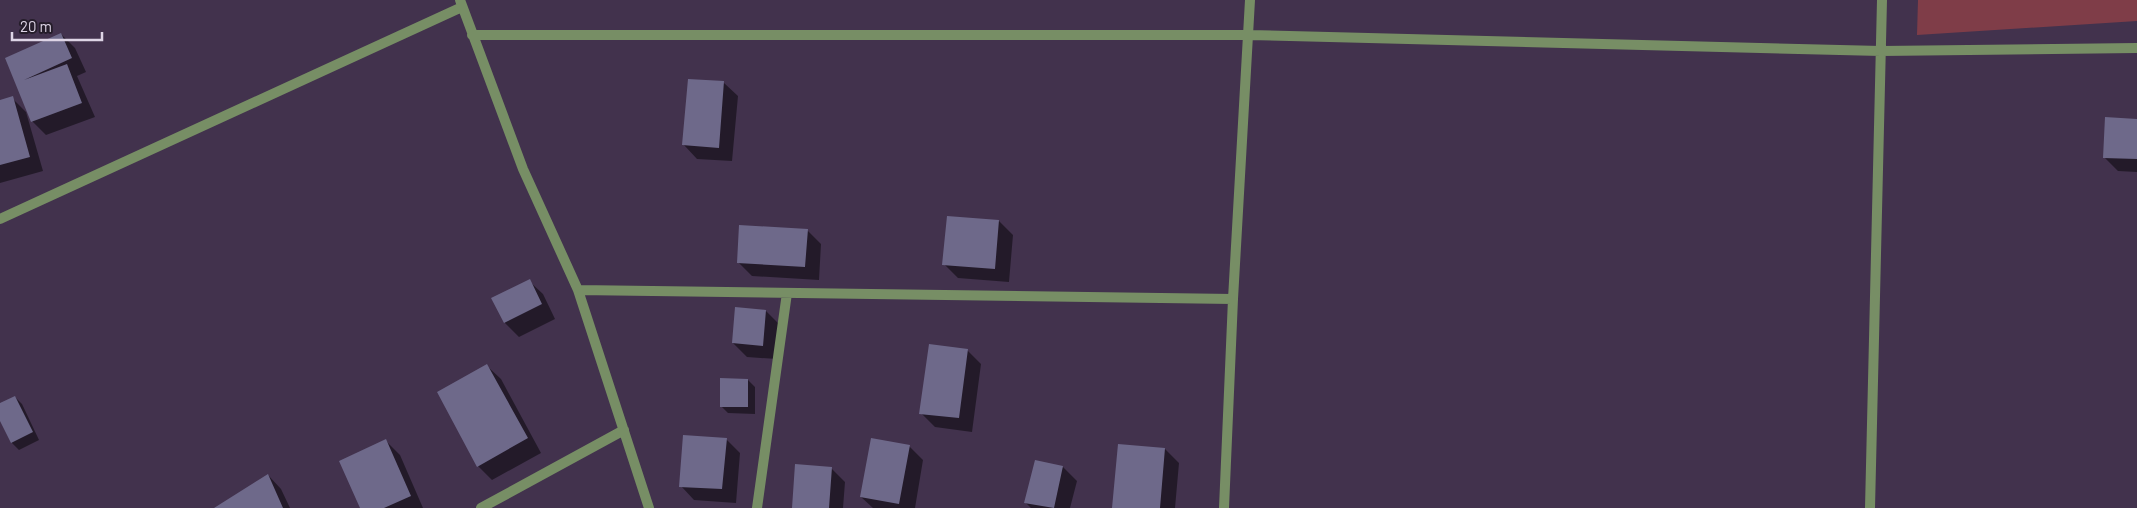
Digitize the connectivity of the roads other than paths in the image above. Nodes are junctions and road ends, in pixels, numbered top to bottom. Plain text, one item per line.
1 (1250, 0) edge
2 (1882, 0) edge
3 (461, 3) edge
4 (472, 35) junction
5 (1249, 35) junction
6 (2137, 48) edge
7 (1880, 51) junction
8 (0, 219) edge
9 (578, 290) junction
10 (787, 293) junction
11 (1233, 299) junction
12 (624, 430) junction
13 (481, 508) edge
14 (649, 508) edge
15 (757, 508) edge
16 (1224, 508) edge
17 (1870, 508) edge

1 - 5 street
2 - 7 street
3 - 4 street
3 - 8 street
4 - 5 street
4 - 9 street
5 - 7 street
5 - 11 street
6 - 7 street
7 - 17 street
9 - 10 street
9 - 12 street
10 - 11 street
10 - 15 street
11 - 16 street
12 - 13 street
12 - 14 street

